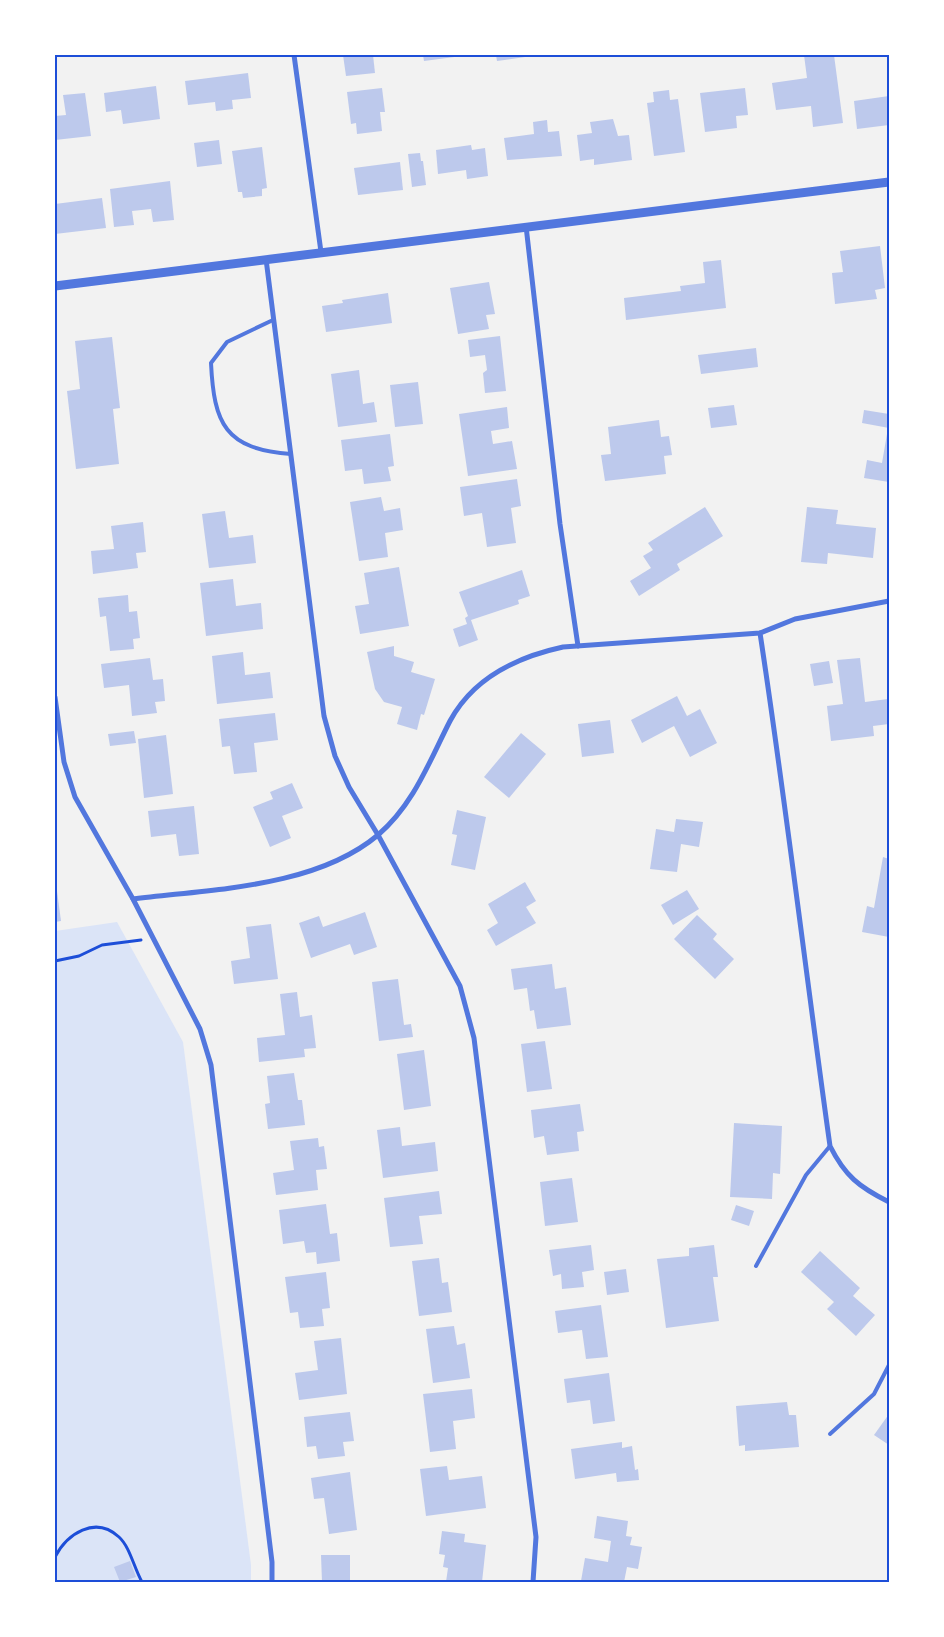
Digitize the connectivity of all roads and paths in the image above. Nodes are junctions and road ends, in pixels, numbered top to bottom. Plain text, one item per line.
1 (294, 55) edge
2 (889, 182) edge
3 (526, 226) junction
4 (321, 252) junction
5 (266, 259) junction
6 (55, 286) edge
7 (273, 320) junction
8 (291, 454) junction
9 (889, 602) edge
10 (760, 633) junction
11 (578, 646) junction
12 (55, 697) edge
13 (378, 835) junction
14 (133, 899) junction
15 (151, 936) junction
16 (55, 961) edge
17 (830, 1146) junction
18 (889, 1202) edge
19 (756, 1266) dead end
20 (889, 1365) edge
21 (830, 1434) dead end
22 (55, 1558) edge
23 (142, 1582) edge
24 (272, 1582) edge
25 (533, 1582) edge

1 - 4 street
2 - 3 street
3 - 4 street
3 - 11 street
4 - 5 street
5 - 6 street
5 - 7 street
7 - 8 street
7 - 8 lane
8 - 13 street
9 - 10 street
10 - 11 street
10 - 17 street
11 - 13 street
12 - 14 street
13 - 14 street
13 - 25 street
14 - 15 street
15 - 16 path
15 - 24 street
17 - 18 street
17 - 19 lane
20 - 21 lane
22 - 23 path

